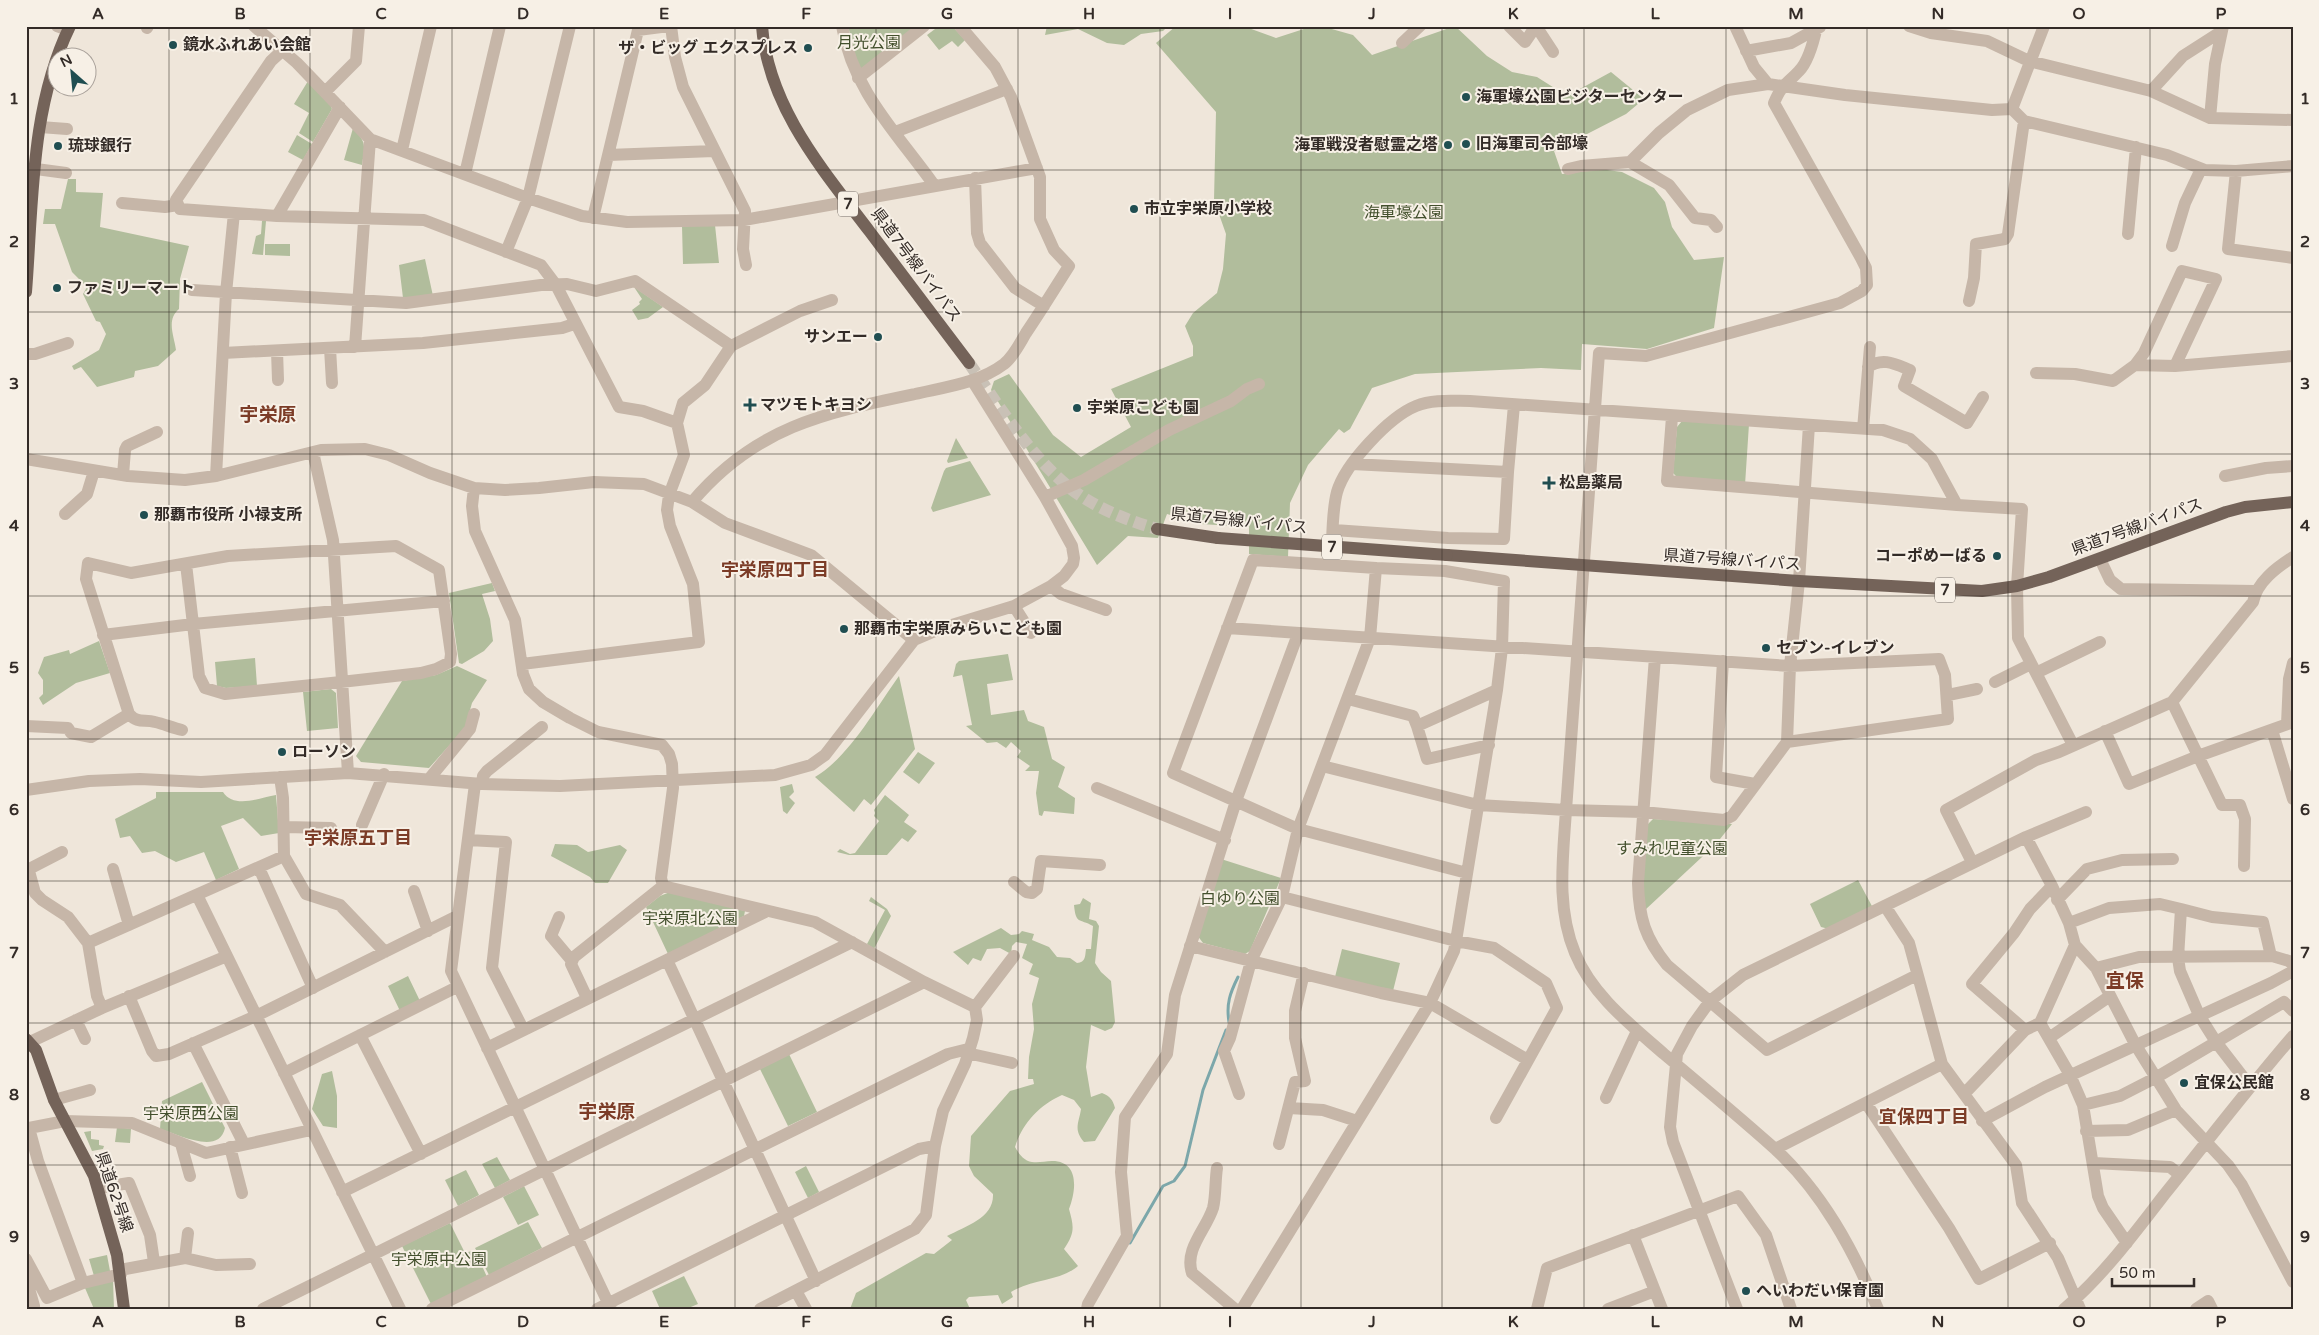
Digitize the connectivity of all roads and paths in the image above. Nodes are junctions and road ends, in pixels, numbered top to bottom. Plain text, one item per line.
1 (254, 26) edge
2 (359, 26) edge
3 (431, 26) edge
4 (500, 26) edge
5 (570, 26) edge
6 (670, 26) edge
7 (762, 26) edge
8 (842, 26) edge
9 (924, 26) edge
10 (960, 26) edge
11 (1420, 26) edge
12 (1510, 26) edge
13 (1536, 26) edge
14 (1735, 26) edge
15 (1909, 26) edge
16 (2044, 26) edge
17 (1818, 27) edge
18 (65, 28) edge
19 (2223, 28) edge
20 (1402, 43) dead end
21 (283, 50) junction
22 (1746, 51) junction
23 (1552, 52) dead end
24 (2029, 61) junction
25 (858, 78) junction
26 (1768, 84) junction
27 (1781, 87) junction
28 (1007, 89) junction
29 (326, 91) junction
30 (2150, 91) junction
31 (340, 106) junction
32 (2012, 109) junction
33 (2210, 118) junction
34 (2293, 120) edge
35 (2024, 121) junction
36 (40, 127) junction
37 (67, 129) dead end
38 (895, 132) junction
39 (370, 139) junction
40 (2136, 147) junction
41 (402, 150) junction
42 (714, 151) junction
43 (32, 153) edge
44 (608, 155) junction
45 (1630, 162) junction
46 (2293, 166) edge
47 (1037, 168) junction
48 (36, 169) junction
49 (1568, 169) dead end
50 (2201, 169) junction
51 (2236, 171) junction
52 (66, 173) dead end
53 (465, 174) junction
54 (976, 178) junction
55 (934, 185) junction
56 (528, 198) junction
57 (845, 200) junction
58 (122, 202) dead end
59 (178, 205) junction
60 (234, 213) junction
61 (277, 216) junction
62 (364, 218) junction
63 (593, 218) junction
64 (744, 220) junction
65 (1717, 228) dead end
66 (2128, 234) dead end
67 (2172, 246) dead end
68 (506, 252) junction
69 (2293, 258) edge
70 (746, 265) dead end
71 (556, 285) junction
72 (192, 290) dead end
73 (26, 292) edge
74 (226, 293) junction
75 (832, 300) dead end
76 (1970, 301) dead end
77 (359, 302) junction
78 (1044, 306) junction
79 (574, 324) junction
80 (68, 343) dead end
81 (731, 346) junction
82 (355, 347) junction
83 (1870, 347) dead end
84 (330, 348) junction
85 (277, 351) junction
86 (222, 353) junction
87 (26, 354) edge
88 (2293, 356) edge
89 (969, 363) tunnel mouth
90 (2135, 364) junction
91 (2175, 366) junction
92 (1868, 367) junction
93 (2036, 373) dead end
94 (278, 380) dead end
95 (972, 380) junction
96 (332, 383) dead end
97 (1260, 384) dead end
98 (1983, 397) dead end
99 (1514, 405) junction
100 (1596, 411) junction
101 (1672, 417) junction
102 (677, 423) junction
103 (1809, 425) junction
104 (1863, 429) junction
105 (157, 432) dead end
106 (313, 452) junction
107 (26, 459) edge
108 (1352, 464) junction
109 (2293, 466) edge
110 (94, 471) junction
111 (1508, 472) junction
112 (124, 475) junction
113 (216, 476) junction
114 (2225, 476) dead end
115 (474, 488) junction
116 (1805, 493) junction
117 (669, 495) junction
118 (1045, 496) junction
119 (692, 502) junction
120 (2293, 502) edge
121 (1957, 505) junction
122 (65, 514) dead end
123 (1157, 529) tunnel mouth
124 (1334, 530) junction
125 (334, 550) junction
126 (2293, 557) edge
127 (2100, 559) junction
128 (186, 564) junction
129 (1331, 565) junction
130 (1584, 567) junction
131 (1376, 568) junction
132 (1799, 581) junction
133 (1051, 586) junction
134 (2018, 586) junction
135 (2256, 590) junction
136 (444, 601) junction
137 (1014, 606) junction
138 (1106, 610) dead end
139 (338, 612) junction
140 (193, 624) junction
141 (1227, 628) junction
142 (1031, 633) dead end
143 (1298, 634) junction
144 (104, 635) junction
145 (1370, 638) junction
146 (914, 640) junction
147 (2100, 642) dead end
148 (1502, 648) junction
149 (1578, 653) junction
150 (1655, 657) junction
151 (1723, 661) junction
152 (2293, 663) edge
153 (522, 664) junction
154 (1790, 666) junction
155 (2034, 668) junction
156 (341, 682) junction
157 (1995, 682) dead end
158 (1977, 689) dead end
159 (1497, 690) junction
160 (1948, 695) junction
161 (1348, 699) junction
162 (2172, 702) junction
163 (129, 714) junction
164 (474, 714) dead end
165 (2290, 723) edge
166 (26, 726) edge
167 (1417, 726) junction
168 (542, 727) dead end
169 (182, 730) dead end
170 (2272, 730) junction
171 (2106, 731) junction
172 (1787, 742) junction
173 (1489, 745) junction
174 (2073, 745) junction
175 (2198, 756) junction
176 (1322, 766) junction
177 (348, 773) junction
178 (384, 774) junction
179 (280, 777) junction
180 (429, 779) junction
181 (673, 780) junction
182 (479, 784) junction
183 (1756, 784) junction
184 (1096, 788) dead end
185 (26, 790) edge
186 (2293, 799) edge
187 (1236, 801) junction
188 (1478, 805) junction
189 (1566, 810) junction
190 (1643, 812) junction
191 (2086, 812) dead end
192 (362, 825) dead end
193 (284, 828) junction
194 (331, 828) dead end
195 (1298, 829) junction
196 (2026, 837) junction
197 (468, 840) junction
198 (1224, 840) junction
199 (62, 852) dead end
200 (284, 856) junction
201 (2173, 859) dead end
202 (1972, 862) junction
203 (1100, 865) dead end
204 (2244, 866) dead end
205 (259, 868) junction
206 (113, 869) dead end
207 (28, 871) edge
208 (1468, 873) junction
209 (1014, 882) dead end
210 (663, 886) junction
211 (2052, 886) junction
212 (414, 891) dead end
213 (196, 895) junction
214 (1282, 897) junction
215 (2057, 900) junction
216 (1885, 906) junction
217 (2181, 909) junction
218 (765, 912) junction
219 (457, 916) junction
220 (559, 917) dead end
221 (2069, 923) junction
222 (129, 925) junction
223 (428, 931) junction
224 (1456, 941) junction
225 (852, 942) junction
226 (88, 943) junction
227 (1190, 946) junction
228 (2075, 946) junction
229 (385, 952) junction
230 (227, 956) junction
231 (1014, 956) dead end
232 (2271, 956) junction
233 (2178, 958) junction
234 (667, 960) junction
235 (572, 961) junction
236 (1251, 961) junction
237 (2293, 965) edge
238 (2096, 968) junction
239 (2293, 971) edge
240 (1304, 973) junction
241 (1917, 975) junction
242 (924, 982) junction
243 (457, 987) junction
244 (313, 988) junction
245 (129, 996) junction
246 (2110, 996) junction
247 (587, 998) junction
248 (1710, 1001) junction
249 (1430, 1003) junction
250 (975, 1007) junction
251 (102, 1008) junction
252 (2293, 1011) edge
253 (2199, 1015) junction
254 (256, 1016) junction
255 (76, 1020) junction
256 (694, 1020) junction
257 (2040, 1023) junction
258 (523, 1029) junction
259 (2025, 1030) junction
260 (1637, 1031) junction
261 (360, 1035) junction
262 (2293, 1036) edge
263 (2049, 1038) junction
264 (85, 1039) dead end
265 (28, 1040) edge
266 (2216, 1042) junction
267 (193, 1043) junction
268 (2135, 1044) junction
269 (487, 1048) junction
270 (967, 1051) junction
271 (1528, 1060) junction
272 (1012, 1063) dead end
273 (1942, 1064) junction
274 (1676, 1065) junction
275 (284, 1073) junction
276 (2070, 1075) junction
277 (2157, 1077) junction
278 (725, 1082) junction
279 (2250, 1086) junction
280 (90, 1090) dead end
281 (1240, 1094) dead end
282 (1964, 1094) junction
283 (1606, 1098) dead end
284 (54, 1100) junction
285 (1866, 1103) junction
286 (2083, 1106) junction
287 (515, 1107) junction
288 (1289, 1108) junction
289 (2176, 1110) junction
290 (1496, 1118) dead end
291 (65, 1121) junction
292 (1357, 1121) junction
293 (1982, 1121) junction
294 (311, 1130) junction
295 (2086, 1131) junction
296 (2206, 1141) junction
297 (181, 1144) junction
298 (244, 1144) junction
299 (1279, 1144) dead end
300 (935, 1146) junction
301 (230, 1147) junction
302 (757, 1149) junction
303 (1775, 1149) junction
304 (421, 1154) junction
305 (2094, 1163) junction
306 (1217, 1168) dead end
307 (545, 1169) junction
308 (190, 1176) dead end
309 (2180, 1176) junction
310 (98, 1188) junction
311 (342, 1192) junction
312 (242, 1193) dead end
313 (1699, 1210) junction
314 (787, 1216) junction
315 (188, 1233) dead end
316 (1633, 1235) junction
317 (578, 1237) junction
318 (2050, 1243) junction
319 (2127, 1243) junction
320 (372, 1255) junction
321 (185, 1258) junction
322 (26, 1259) edge
323 (154, 1262) junction
324 (250, 1264) dead end
325 (120, 1272) junction
326 (26, 1278) edge
327 (816, 1281) junction
328 (2293, 1282) edge
329 (82, 1283) junction
330 (796, 1290) junction
331 (1655, 1291) junction
332 (49, 1303) edge
333 (2077, 1304) edge
334 (610, 1306) edge
335 (767, 1307) edge
336 (29, 1309) edge
337 (124, 1309) edge
338 (263, 1309) edge
339 (400, 1309) edge
340 (432, 1309) edge
341 (597, 1309) edge
342 (806, 1309) edge
343 (1087, 1309) edge
344 (1235, 1309) edge
345 (1242, 1309) edge
346 (1537, 1309) edge
347 (1608, 1309) edge
348 (1662, 1309) edge
349 (1737, 1309) edge
350 (1792, 1309) edge
351 (1878, 1309) edge
352 (2064, 1309) edge
353 (2196, 1309) edge
354 (2212, 1309) edge

1 - 21 street
2 - 29 street
3 - 41 street
4 - 53 street
5 - 56 street
6 - 42 street
6 - 44 street
7 - 57 main road, 県道7号線バイパス / 7
8 - 25 street
9 - 25 street
10 - 28 street
11 - 20 street
12 - 13 street
13 - 23 street
14 - 22 street
15 - 24 street
16 - 24 street
17 - 22 street
17 - 27 street
18 - 36 main road
19 - 30 street
19 - 33 street
21 - 29 street
21 - 59 street
22 - 26 street
24 - 30 street
24 - 32 street
25 - 38 street
26 - 27 street
26 - 45 street
27 - 32 street
27 - 100 street
28 - 38 street
28 - 47 street
29 - 31 street
30 - 33 street
31 - 39 street
31 - 61 street
32 - 35 street
33 - 34 street
35 - 40 street
35 - 76 street
36 - 37 street
36 - 43 main road
38 - 55 street
39 - 41 street
39 - 62 street
40 - 50 street
40 - 66 street
41 - 53 street
42 - 44 street
42 - 64 street
43 - 48 main road
44 - 63 street
45 - 49 street
45 - 65 street
46 - 51 street
47 - 54 street
47 - 78 street
48 - 52 street
48 - 73 main road
50 - 51 street
50 - 67 street
51 - 69 street
53 - 56 street
54 - 55 street
54 - 78 street
55 - 57 street
56 - 63 street
56 - 68 street
57 - 64 street
57 - 89 main road, 県道7号線バイパス / 7
58 - 59 street
59 - 60 street
60 - 61 street
60 - 74 street
61 - 62 street
62 - 68 street
62 - 77 street
63 - 64 street
64 - 70 street
68 - 71 street
71 - 77 street
71 - 79 street
71 - 81 street
72 - 74 street
74 - 77 street
74 - 86 street
75 - 81 street
77 - 82 street
78 - 95 street
79 - 82 street
79 - 102 street
80 - 87 street
81 - 102 street
82 - 84 street
83 - 92 street
84 - 85 street
84 - 96 street
85 - 86 street
85 - 94 street
86 - 113 street
88 - 91 street
90 - 91 street
90 - 91 street
90 - 93 street
92 - 98 street
92 - 104 street
95 - 118 street
95 - 119 street
97 - 118 street
99 - 100 street
99 - 108 street
99 - 111 street
100 - 101 street
100 - 130 street
101 - 103 street
101 - 116 street
102 - 117 street
103 - 104 street
103 - 116 street
104 - 121 street
105 - 112 street
106 - 113 street
106 - 115 street
106 - 125 street
107 - 110 street
108 - 111 street
108 - 124 street
109 - 114 street
110 - 112 street
110 - 122 street
111 - 124 street
112 - 113 street
115 - 117 street
115 - 153 street
116 - 121 street
116 - 132 street
117 - 119 street
117 - 153 street
118 - 133 street
119 - 146 street
120 - 127 main road, 県道7号線バイパス / 7
121 - 134 street
123 - 130 main road, 県道7号線バイパス / 7, bridge
124 - 129 street
125 - 128 street
125 - 136 street
125 - 139 street
126 - 135 street
127 - 134 main road, 県道7号線バイパス / 7
127 - 135 street
128 - 140 street
128 - 144 street
129 - 131 street
129 - 141 street
130 - 132 main road, 県道7号線バイパス / 7
130 - 149 street
131 - 145 street
131 - 148 street
132 - 134 main road, 県道7号線バイパス / 7
132 - 154 street
133 - 137 street
133 - 138 street
134 - 155 street
135 - 162 street
136 - 139 street
136 - 156 street
137 - 142 street
137 - 146 street
139 - 140 street
139 - 156 street
140 - 144 street
140 - 156 street
141 - 143 street
141 - 187 street
143 - 145 street
143 - 187 street
144 - 163 street
145 - 148 street
145 - 161 street
146 - 181 street
147 - 155 street
148 - 149 street
148 - 159 street
149 - 150 street
149 - 189 street
150 - 151 street
150 - 190 street
151 - 154 street
151 - 183 street
152 - 165 street
153 - 181 street
154 - 160 street
154 - 172 street
155 - 157 street
155 - 174 street
156 - 177 street
158 - 160 street
159 - 167 street
159 - 173 street
160 - 172 street
161 - 167 street
161 - 176 street
162 - 171 street
162 - 175 street
163 - 166 street
163 - 169 street
164 - 180 street
165 - 170 street
167 - 173 street
168 - 182 street
170 - 175 street
170 - 186 street
171 - 174 street
171 - 175 street
172 - 183 street
173 - 188 street
174 - 202 street
175 - 204 street
176 - 188 street
176 - 195 street
177 - 178 street
177 - 179 street
178 - 180 street
178 - 192 street
179 - 185 street
179 - 193 street
180 - 182 street
181 - 182 street
181 - 210 street
182 - 197 street
183 - 190 street
184 - 198 street
187 - 195 street
187 - 198 street
188 - 189 street
188 - 208 street
189 - 190 street
189 - 260 street
190 - 248 street
191 - 196 street
193 - 194 street
193 - 200 street
195 - 208 street
195 - 214 street
196 - 202 street
196 - 211 street
197 - 219 street
197 - 258 street
198 - 227 street
199 - 207 street
200 - 205 street
200 - 229 street
201 - 215 street
202 - 216 street
203 - 209 street
205 - 213 street
205 - 244 street
206 - 222 street
207 - 226 street
208 - 224 street
210 - 218 street
210 - 235 street
211 - 215 street
211 - 259 street
212 - 223 street
213 - 222 street
213 - 230 street
214 - 224 street
214 - 236 street
215 - 221 street
216 - 241 street
216 - 248 street
217 - 221 street
217 - 232 street
217 - 233 street
218 - 225 street
218 - 234 street
219 - 223 street
219 - 243 street
220 - 235 street
221 - 228 street
222 - 226 street
223 - 229 street
224 - 249 street
224 - 271 street
225 - 242 street
225 - 256 street
226 - 251 street
227 - 236 street
227 - 343 street
228 - 238 street
228 - 257 street
229 - 244 street
230 - 245 street
230 - 254 street
231 - 250 street
232 - 233 street
232 - 237 street
233 - 238 street
233 - 253 street
234 - 247 street
234 - 256 street
235 - 247 street
236 - 240 street
236 - 281 street
238 - 246 street
239 - 253 street
240 - 249 street
240 - 288 street
241 - 248 street
241 - 273 street
242 - 250 street
242 - 278 street
243 - 261 street
243 - 269 street
244 - 254 street
245 - 251 street
245 - 267 street
246 - 263 street
246 - 268 street
247 - 258 street
248 - 274 street
249 - 271 street
249 - 292 street
250 - 270 street
251 - 255 street
252 - 266 street
253 - 266 street
253 - 268 street
254 - 267 street
254 - 275 street
255 - 264 street
255 - 265 street
256 - 278 street
256 - 287 street
257 - 259 street
257 - 263 street
258 - 269 street
259 - 282 street
260 - 274 street
260 - 283 street
261 - 275 street
261 - 304 street
262 - 279 street
263 - 276 street
265 - 284 main road, 県道62号線
266 - 277 street
266 - 279 street
267 - 298 street
268 - 276 street
268 - 277 street
269 - 287 street
270 - 272 street
270 - 300 street
270 - 302 street
271 - 290 street
273 - 282 street
273 - 285 street
274 - 303 street
274 - 313 street
275 - 294 street
276 - 286 street
276 - 293 street
277 - 286 street
277 - 289 street
278 - 302 street
278 - 307 street
279 - 296 street
280 - 284 street
282 - 293 street
284 - 291 main road, 県道62号線
285 - 303 street
285 - 318 street
286 - 295 street
287 - 304 street
287 - 307 street
288 - 292 street
288 - 299 street
289 - 295 street
289 - 296 street
291 - 297 street
291 - 310 main road, 県道62号線
291 - 329 street
292 - 345 street
293 - 318 street
294 - 298 street
294 - 311 street
295 - 305 street
296 - 309 street
296 - 328 street
297 - 301 street
297 - 308 street
298 - 301 street
300 - 314 street
300 - 327 street
301 - 312 street
302 - 314 street
302 - 317 street
303 - 351 street
304 - 311 street
305 - 309 street
305 - 319 street
306 - 344 street
307 - 317 street
307 - 320 street
309 - 319 street
310 - 323 street
310 - 325 main road, 県道62号線
311 - 320 street
313 - 316 street
313 - 349 street
313 - 350 street
314 - 327 street
314 - 334 street
315 - 321 street
316 - 331 street
316 - 346 street
317 - 334 street
317 - 340 street
318 - 333 street
319 - 333 street
320 - 338 street
320 - 339 street
321 - 323 street
321 - 324 street
322 - 332 street
323 - 325 street
325 - 329 street
325 - 337 main road, 県道62号線
326 - 336 street
327 - 330 street
329 - 332 street
330 - 335 street
330 - 342 street
331 - 347 street
331 - 348 street
333 - 352 street
334 - 341 street
353 - 354 street

